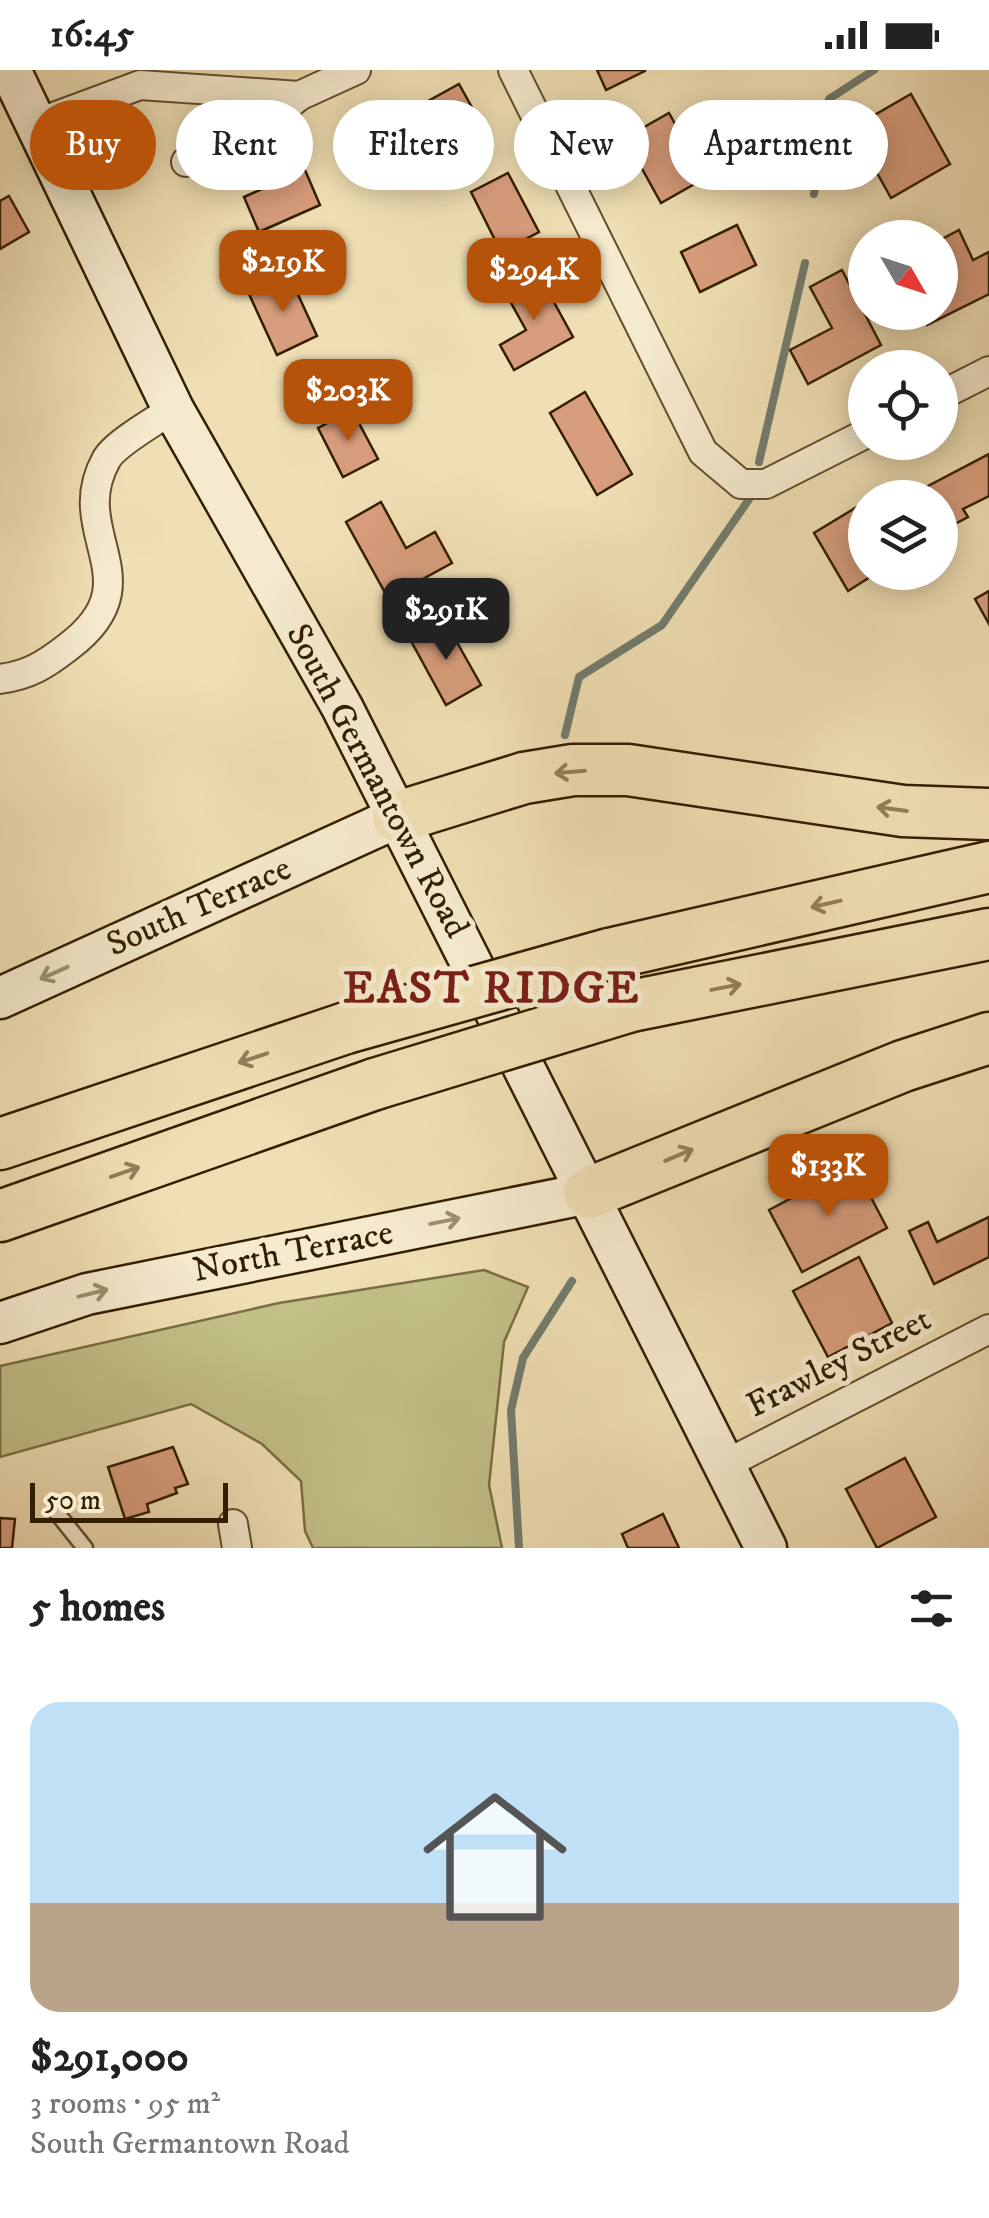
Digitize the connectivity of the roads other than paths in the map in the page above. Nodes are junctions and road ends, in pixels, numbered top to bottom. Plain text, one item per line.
1 (10, 70) edge
2 (356, 70) edge
3 (513, 70) edge
4 (300, 96) junction
5 (100, 100) edge
6 (295, 100) edge
7 (30, 113) edge
8 (67, 190) edge
9 (989, 371) edge
10 (958, 387) edge
11 (173, 409) junction
12 (848, 443) edge
13 (0, 679) edge
14 (989, 814) edge
15 (398, 817) junction
16 (989, 866) edge
17 (989, 934) edge
18 (0, 998) edge
19 (989, 1038) edge
20 (0, 1144) edge
21 (589, 1193) junction
22 (0, 1216) edge
23 (0, 1323) edge
24 (989, 1328) edge
25 (724, 1465) junction
26 (57, 1514) dead end
27 (85, 1548) edge
28 (766, 1548) edge

1 - 7 main road, South Germantown Road
2 - 4 street
3 - 12 street
4 - 5 street
4 - 6 street
8 - 11 main road, South Germantown Road
9 - 10 street
11 - 13 street
11 - 15 main road, South Germantown Road
14 -> 15 highway
15 -> 18 main road, South Terrace
15 - 21 main road, South Germantown Road
16 -> 20 highway, bridge
22 -> 17 highway, bridge
21 -> 19 highway
23 -> 21 main road, North Terrace
21 - 25 main road, South Germantown Road
24 - 25 street, Frawley Street
25 - 28 main road, South Germantown Road
26 - 27 lane

